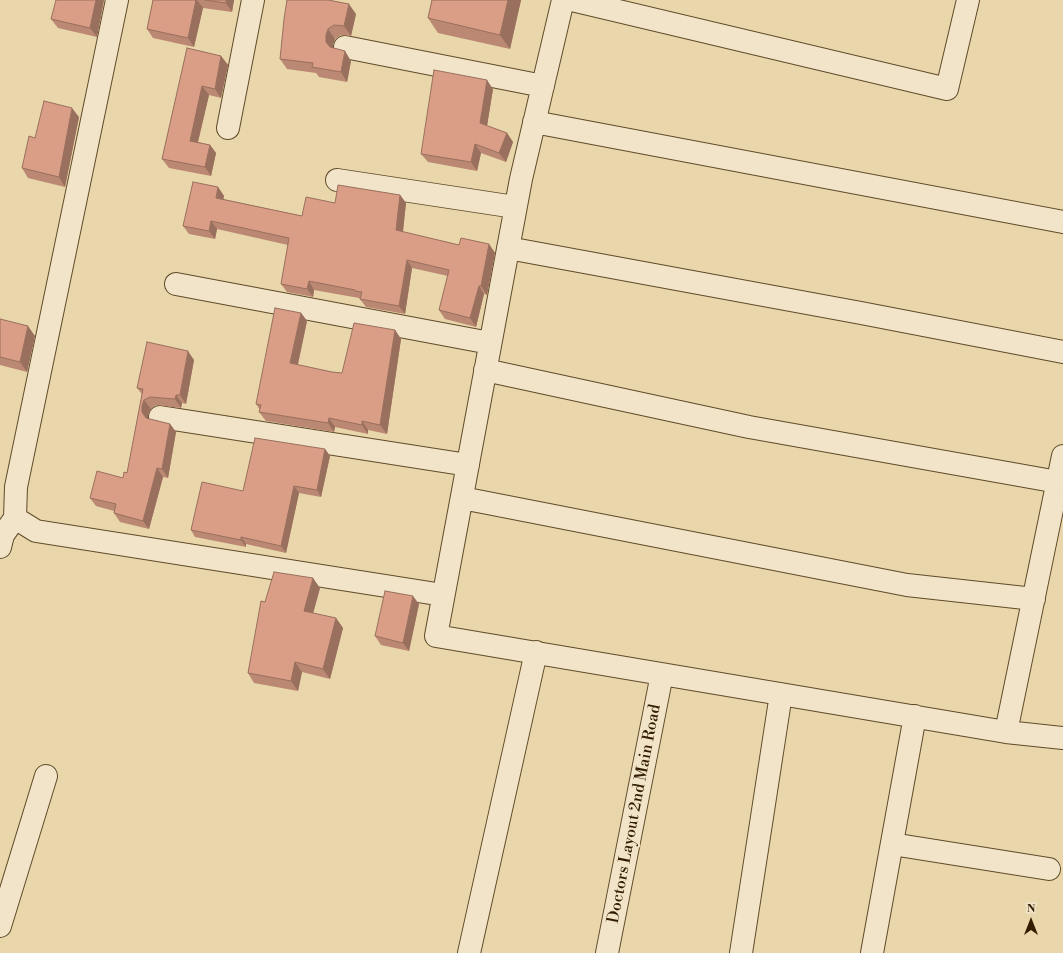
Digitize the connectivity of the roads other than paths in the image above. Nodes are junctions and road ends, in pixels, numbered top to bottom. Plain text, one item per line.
1 (117, 0) edge
2 (253, 0) edge
3 (563, 0) edge
4 (572, 0) edge
5 (968, 0) edge
6 (345, 47) dead end
7 (543, 86) junction
8 (534, 122) junction
9 (228, 128) dead end
10 (337, 180) dead end
11 (515, 207) junction
12 (1063, 222) edge
13 (508, 248) junction
14 (176, 284) dead end
15 (490, 343) junction
16 (1063, 352) edge
17 (485, 370) junction
18 (160, 417) dead end
19 (1063, 456) edge
20 (468, 465) junction
21 (1058, 482) junction
22 (462, 498) junction
23 (15, 518) junction
24 (0, 547) edge
25 (444, 595) junction
26 (1034, 599) junction
27 (536, 652) junction
28 (662, 674) junction
29 (781, 694) junction
30 (915, 716) junction
31 (1006, 732) junction
32 (1063, 738) edge
33 (46, 776) dead end
34 (892, 844) junction
35 (1049, 869) dead end
36 (0, 926) edge
37 (469, 953) edge
38 (607, 953) edge
39 (741, 953) edge
40 (872, 953) edge

1 - 23 street
2 - 9 street
3 - 7 street
4 - 5 street
6 - 7 street
7 - 8 street
8 - 11 street
8 - 12 street
10 - 11 street
11 - 13 street
13 - 15 street
13 - 16 street
14 - 15 street
15 - 17 street
17 - 20 street
17 - 21 street
18 - 20 street
19 - 21 street
20 - 22 street
21 - 26 street
22 - 25 street
22 - 26 street
23 - 24 street
23 - 25 street
25 - 27 street
26 - 31 street
27 - 28 street
27 - 37 street
28 - 29 street
28 - 38 street, Doctors Layout 2nd Main Road
29 - 30 street
29 - 39 street
30 - 31 street
30 - 34 street
31 - 32 street
33 - 36 street
34 - 35 street
34 - 40 street

